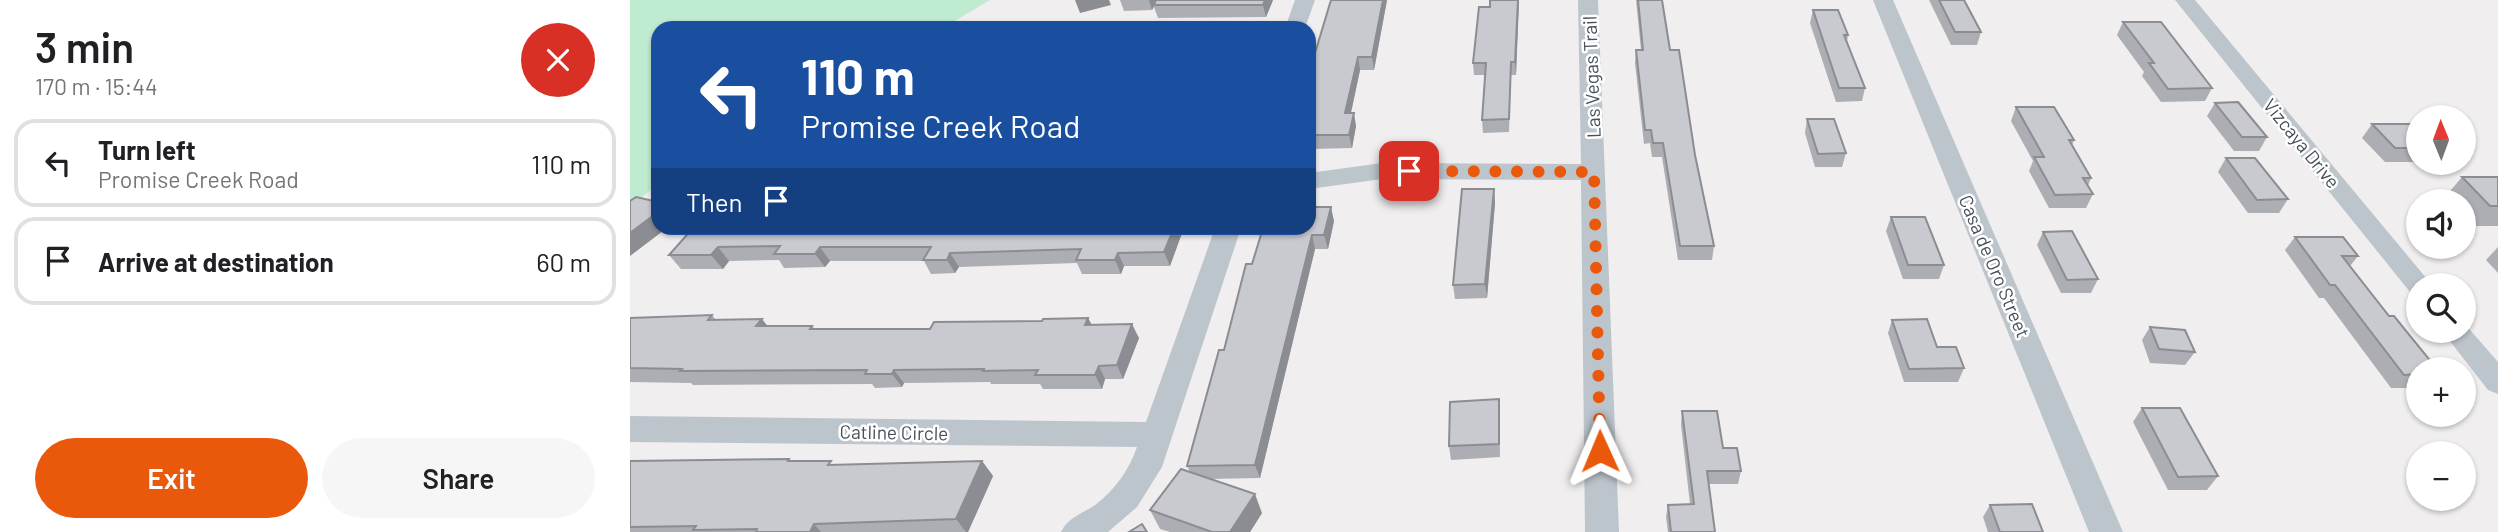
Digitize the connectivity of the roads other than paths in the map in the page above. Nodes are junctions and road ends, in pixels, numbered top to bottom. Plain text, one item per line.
1 (1305, 0) edge
2 (1588, 0) edge
3 (1883, 0) edge
4 (2185, 0) edge
5 (1298, 21) edge
6 (1594, 179) junction
7 (1316, 180) edge
8 (1316, 190) edge
9 (1226, 235) edge
10 (2409, 273) edge
11 (2466, 343) edge
12 (2498, 382) edge
13 (630, 429) edge
14 (1157, 435) junction
15 (1077, 532) edge
16 (1602, 532) edge
17 (2106, 532) edge

1 - 5 street
2 - 6 street, Las Vegas Trail
3 - 17 street, Casa de Oro Street
4 - 10 street, Vizcaya Drive
6 - 7 street
6 - 8 street
6 - 16 street, Las Vegas Trail
9 - 14 street
11 - 12 street
13 - 14 street, Catline Circle
14 - 15 street

